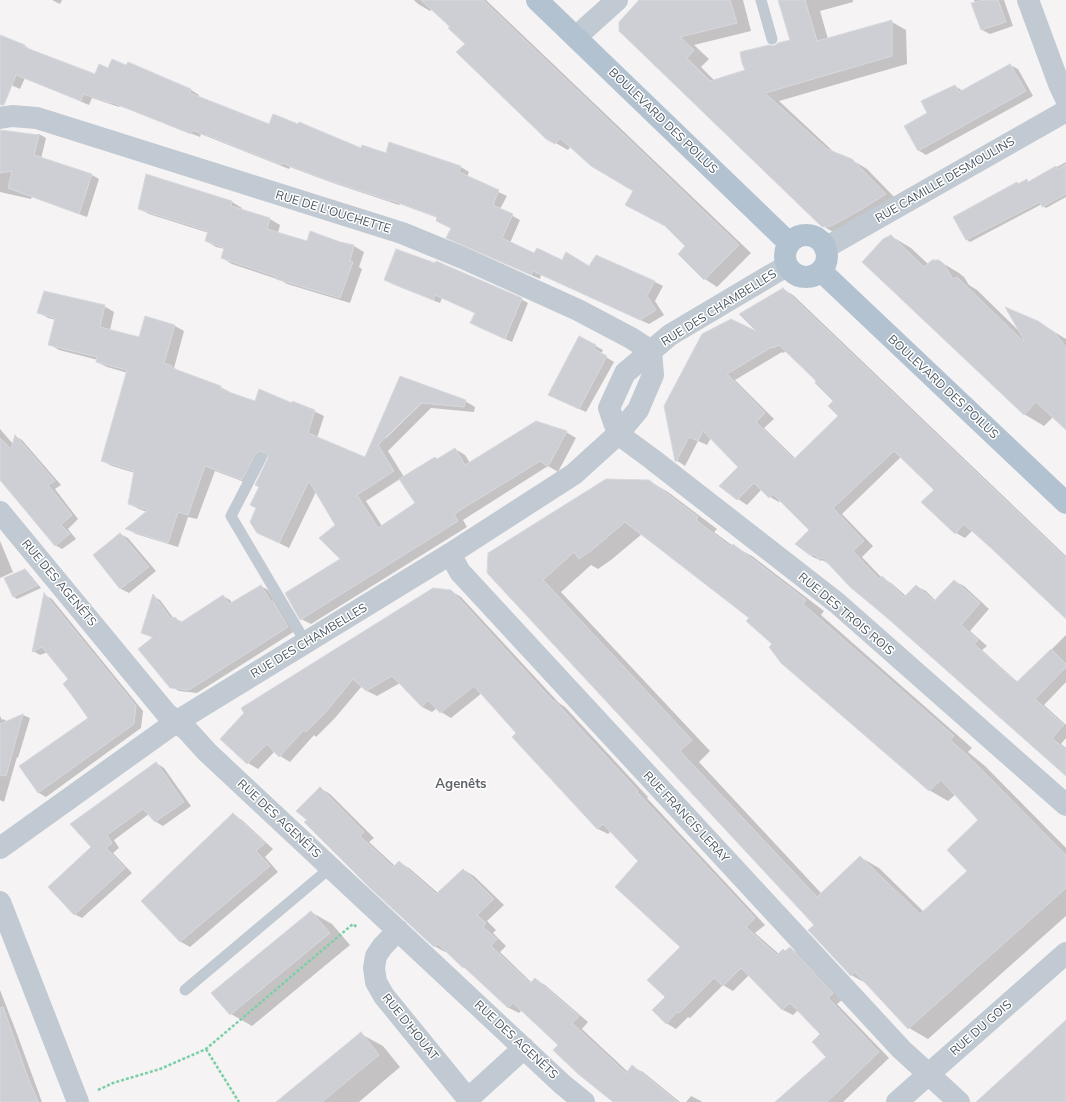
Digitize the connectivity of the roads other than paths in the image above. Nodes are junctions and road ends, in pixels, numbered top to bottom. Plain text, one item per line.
1 (537, 0) edge
2 (617, 0) edge
3 (761, 0) edge
4 (1028, 0) edge
5 (576, 37) junction
6 (772, 39) dead end
7 (1066, 99) edge
8 (1066, 112) edge
9 (0, 118) edge
10 (789, 243) junction
11 (825, 248) junction
12 (787, 266) junction
13 (821, 271) junction
14 (651, 351) junction
15 (618, 434) junction
16 (261, 458) dead end
17 (1066, 503) edge
18 (0, 512) edge
19 (450, 554) junction
20 (306, 643) junction
21 (176, 722) junction
22 (1066, 805) edge
23 (0, 848) edge
24 (329, 866) junction
25 (0, 902) edge
26 (398, 930) junction
27 (1066, 954) edge
28 (185, 990) dead end
29 (524, 1048) junction
30 (928, 1075) junction
31 (468, 1100) edge
32 (78, 1102) edge
33 (584, 1102) edge
34 (897, 1102) edge
35 (959, 1102) edge

1 - 5 main road, BOULEVARD DES POILUS
2 - 5 street
3 - 6 lane
4 - 7 street
5 - 10 main road, BOULEVARD DES POILUS
8 - 11 street, RUE CAMILLE DESMOULINS
9 - 14 street, RUE DE L'OUCHETTE
10 - 11 main road
10 - 12 main road
11 - 13 main road
12 - 13 main road
12 - 14 street, RUE DES CHAMBELLES
13 - 17 main road, BOULEVARD DES POILUS
14 - 15 street, RUE DES CHAMBELLES
15 - 19 street, RUE DES CHAMBELLES
15 - 22 street, RUE DES TROIS ROIS
16 - 20 lane
18 - 21 street, RUE DES AGENÊTS
19 - 20 street, RUE DES CHAMBELLES
19 - 30 street, RUE FRANCIS LERAY
20 - 21 street, RUE DES CHAMBELLES
21 - 23 street, RUE DES CHAMBELLES
21 - 24 street, RUE DES AGENÊTS
24 - 26 street, RUE DES AGENÊTS
24 - 28 lane
25 - 32 street
26 - 29 street, RUE DES AGENÊTS
26 - 31 street, RUE D'HOUAT
27 - 30 street, RUE DU GOIS
29 - 31 street, RUE D'HOUAT
29 - 33 street, RUE DES AGENÊTS
30 - 34 street, RUE DU GOIS
30 - 35 street, RUE FRANCIS LERAY

